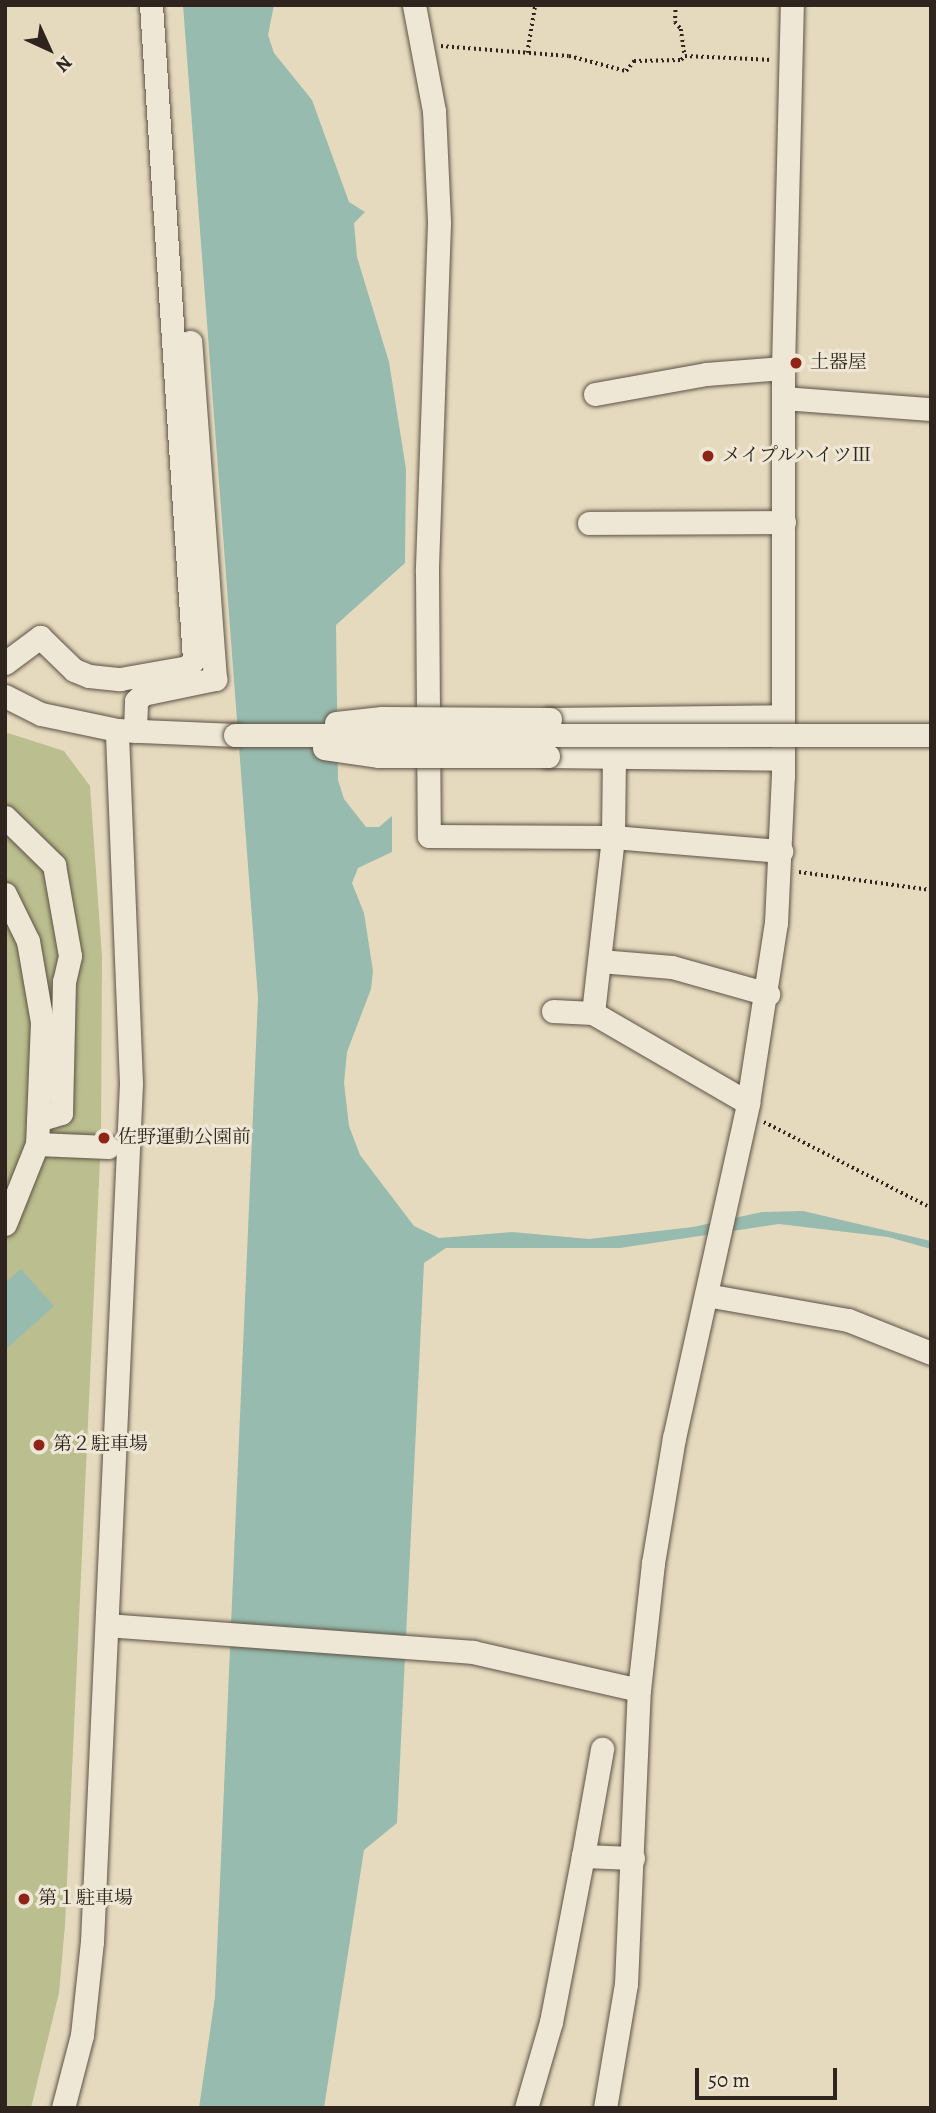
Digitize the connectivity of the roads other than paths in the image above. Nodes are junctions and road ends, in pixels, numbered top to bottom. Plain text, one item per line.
1 (151, 5) edge
2 (164, 5) edge
3 (414, 5) edge
4 (792, 5) edge
5 (783, 368) junction
6 (595, 394) dead end
7 (783, 398) junction
8 (931, 409) edge
9 (783, 522) junction
10 (589, 523) dead end
11 (5, 663) edge
12 (5, 696) edge
13 (783, 716) junction
14 (126, 730) junction
15 (235, 735) junction
16 (931, 735) edge
17 (614, 756) junction
18 (783, 759) junction
19 (5, 817) edge
20 (613, 837) junction
21 (780, 860) junction
22 (5, 894) edge
23 (600, 961) junction
24 (768, 994) junction
25 (553, 1011) dead end
26 (593, 1013) junction
27 (747, 1109) junction
28 (38, 1120) junction
29 (37, 1144) junction
30 (108, 1147) dead end
31 (5, 1224) edge
32 (706, 1295) junction
33 (931, 1353) edge
34 (107, 1625) junction
35 (639, 1690) junction
36 (602, 1749) dead end
37 (583, 1856) junction
38 (633, 1858) junction
39 (63, 2108) edge
40 (526, 2108) edge
41 (606, 2108) edge

1 - 11 street
2 - 14 street
3 - 20 street
4 - 5 street
5 - 6 street
5 - 7 street
7 - 8 street
7 - 9 street
9 - 10 street
9 - 13 street
12 - 14 street
13 - 15 street, bridge
13 - 18 street
14 - 15 street
14 - 34 street
15 - 16 street, bridge
15 - 17 street, bridge
17 - 18 street
17 - 20 street
18 - 21 street
19 - 28 street
20 - 21 street
20 - 23 street
21 - 24 street
22 - 28 street
23 - 24 street
23 - 26 street
24 - 27 street
25 - 26 street
26 - 27 street
27 - 32 street
28 - 29 street
29 - 30 street
29 - 31 street
32 - 33 street
32 - 35 street
34 - 35 street
34 - 39 street
35 - 38 street
36 - 37 street
37 - 38 street
37 - 40 street
38 - 41 street

